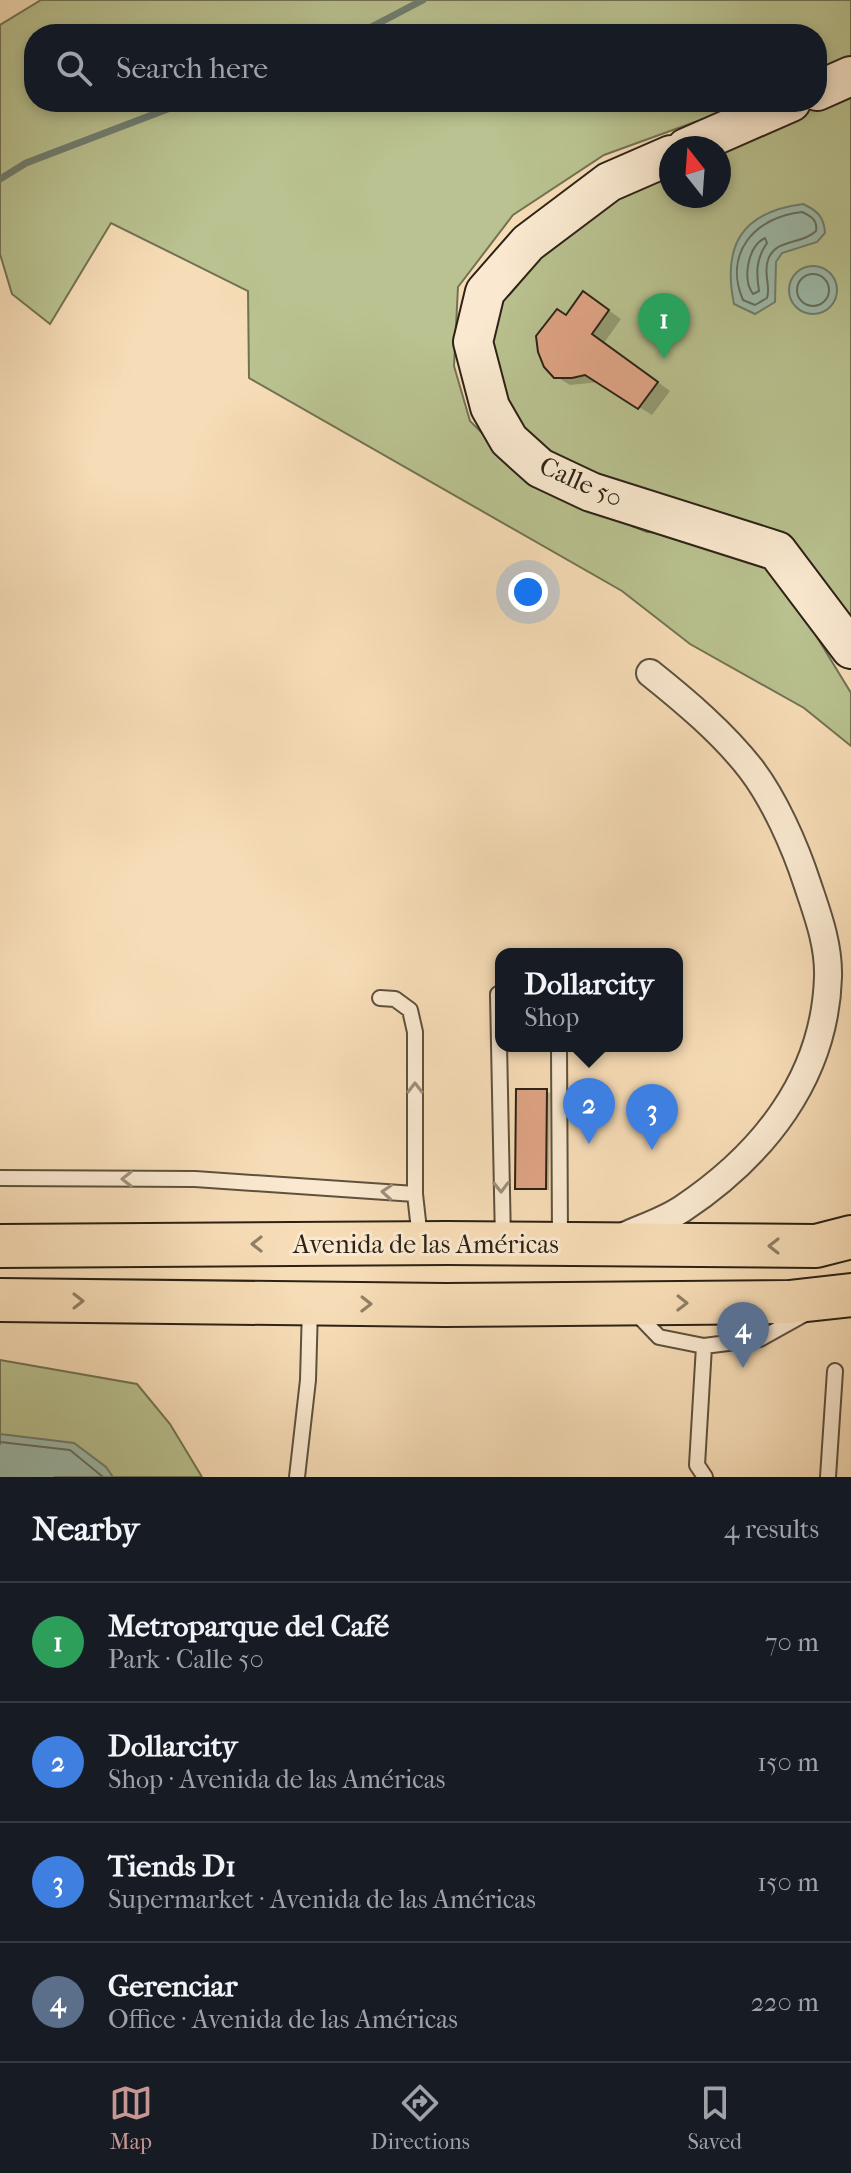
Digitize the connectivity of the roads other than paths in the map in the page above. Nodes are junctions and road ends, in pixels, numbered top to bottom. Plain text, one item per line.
1 (851, 76) edge
2 (827, 87) edge
3 (768, 112) edge
4 (713, 136) edge
5 (659, 160) edge
6 (851, 649) edge
7 (650, 673) dead end
8 (380, 998) dead end
9 (502, 1052) edge
10 (558, 1052) edge
11 (0, 1178) edge
12 (415, 1194) junction
13 (689, 1228) junction
14 (851, 1237) edge
15 (421, 1244) junction
16 (503, 1244) junction
17 (560, 1244) junction
18 (0, 1246) edge
19 (842, 1297) edge
20 (0, 1300) edge
21 (625, 1302) junction
22 (310, 1303) junction
23 (704, 1346) junction
24 (835, 1371) dead end
25 (297, 1477) edge
26 (705, 1477) edge
27 (828, 1477) edge

1 - 2 street
3 - 4 street
5 - 6 street, Calle 50
7 - 13 street
12 -> 8 lane
9 -> 16 lane
10 - 17 lane
12 -> 11 lane
12 - 15 lane
14 -> 13 main road, Avenida de las Américas
13 - 17 main road, Avenida de las Américas
15 - 16 main road, Avenida de las Américas
15 -> 18 main road, Avenida de las Américas
16 - 17 main road, Avenida de las Américas
21 -> 19 main road
19 - 23 lane
20 -> 22 main road
22 -> 21 main road
21 - 23 lane
22 - 25 lane
23 - 26 lane
24 - 27 lane

